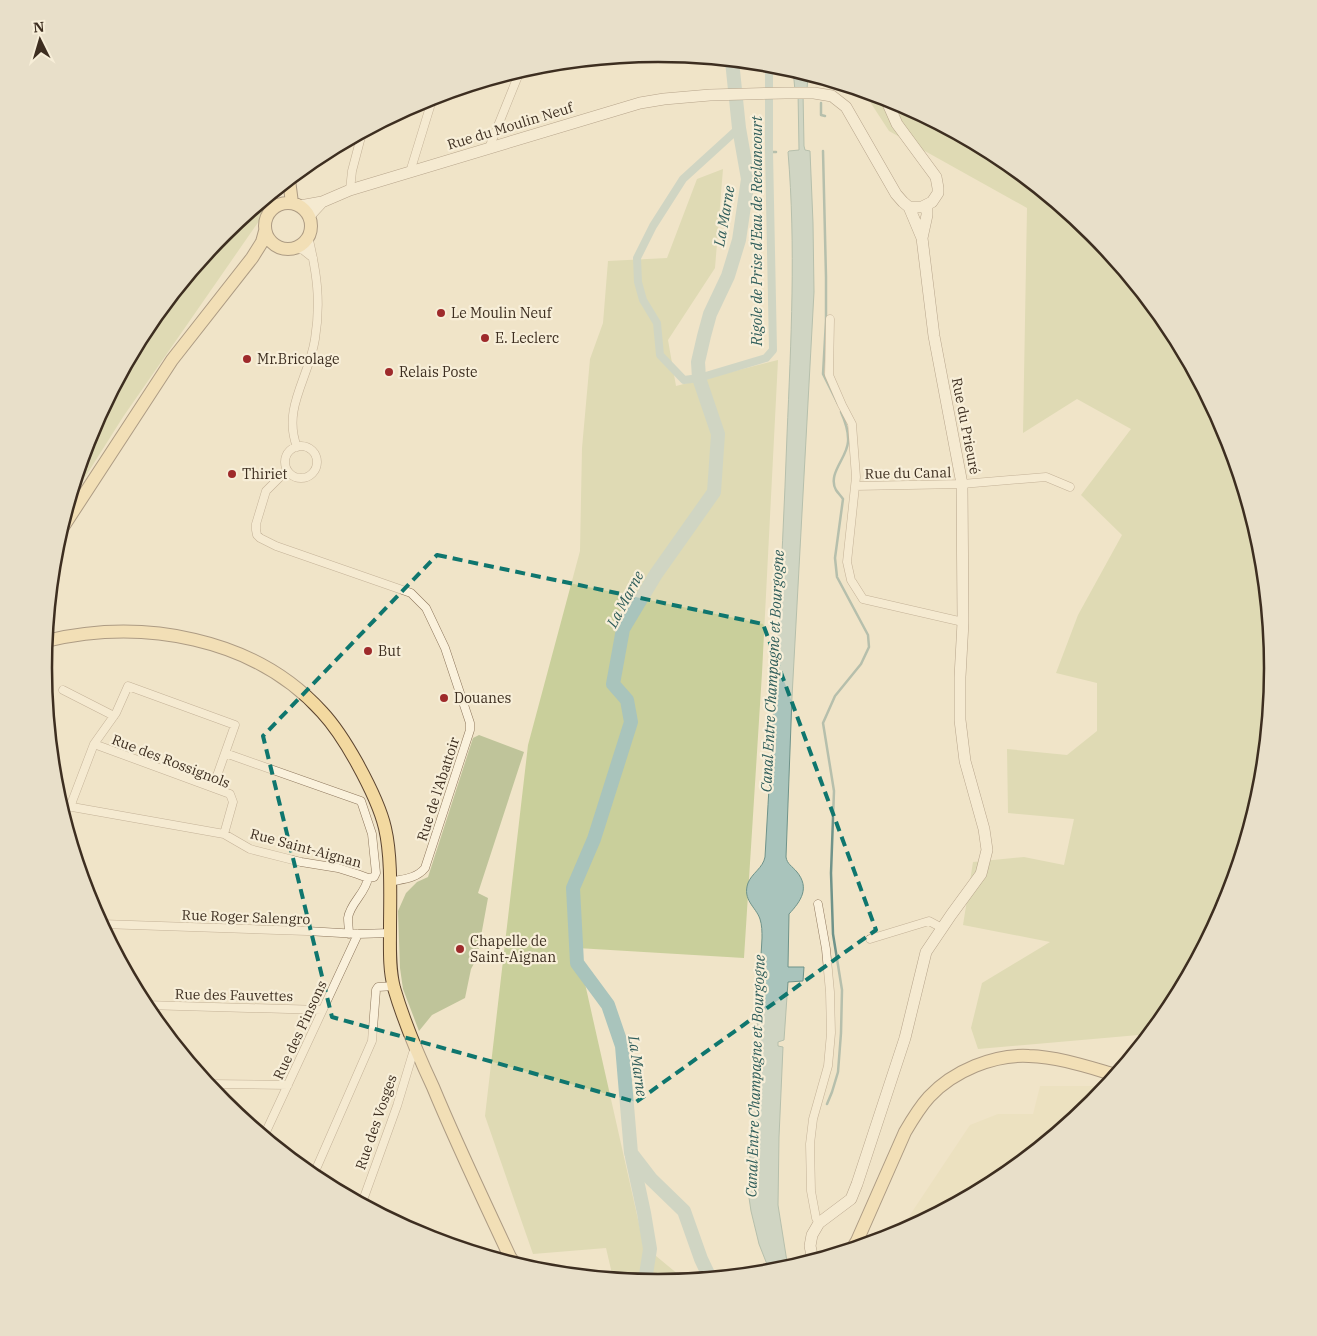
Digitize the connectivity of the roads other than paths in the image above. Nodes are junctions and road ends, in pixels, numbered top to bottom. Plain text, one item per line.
1 (517, 80) edge
2 (763, 94) joint
3 (430, 107) edge
4 (890, 108) edge
5 (360, 141) edge
6 (489, 148) junction
7 (410, 172) junction
8 (288, 188) edge
9 (350, 190) junction
10 (322, 202) junction
11 (291, 204) junction
12 (926, 205) junction
13 (909, 206) junction
14 (309, 216) junction
15 (265, 231) junction
16 (308, 236) junction
17 (922, 238) junction
18 (276, 246) junction
19 (295, 248) junction
20 (252, 258) junction
21 (313, 258) junction
22 (830, 319) dead end
23 (297, 447) junction
24 (287, 470) junction
25 (962, 484) junction
26 (855, 486) junction
27 (1070, 486) dead end
28 (73, 512) edge
29 (963, 622) junction
30 (53, 640) edge
31 (62, 690) dead end
32 (114, 716) junction
33 (94, 744) junction
34 (225, 753) junction
35 (213, 787) junction
36 (70, 807) joint
37 (224, 834) junction
38 (368, 878) junction
39 (389, 882) junction
40 (818, 904) dead end
41 (110, 924) edge
42 (942, 928) junction
43 (390, 933) junction
44 (354, 934) junction
45 (870, 939) dead end
46 (394, 986) junction
47 (155, 1005) edge
48 (322, 1010) junction
49 (417, 1051) junction
50 (1109, 1073) edge
51 (218, 1084) edge
52 (288, 1085) junction
53 (267, 1130) edge
54 (316, 1168) edge
55 (364, 1198) edge
56 (819, 1223) junction
57 (857, 1240) edge
58 (812, 1254) edge
59 (508, 1255) edge

1 - 6 street
2 - 6 street, Rue du Moulin Neuf
2 - 13 street, Rue du Prieuré
3 - 7 street
4 - 12 street, Rue du Prieuré
5 - 9 street
6 - 7 street, Rue du Moulin Neuf
7 - 9 street, Rue du Moulin Neuf
8 - 11 main road
9 - 10 street, Rue du Moulin Neuf
10 - 11 street, Rue du Moulin Neuf
10 - 14 street, Rue du Moulin Neuf
11 - 14 main road
11 - 15 main road
12 - 13 street
12 - 17 street, Rue du Prieuré
13 - 17 street, Rue du Prieuré
14 - 16 main road
15 - 18 main road
15 - 20 main road
16 - 19 main road
16 - 21 street
17 - 25 street, Rue du Prieuré
18 - 19 main road
18 - 20 main road
19 - 21 street
20 - 28 main road
21 - 23 street
22 - 26 street
23 - 24 street
23 - 24 street
24 - 39 street, Rue de l'Abattoir
25 - 26 street, Rue du Canal
25 - 27 street, Rue du Canal
25 - 29 street, Rue du Prieuré
26 - 29 street
29 - 42 street, Rue du Prieuré
30 - 39 main road
31 - 32 street
32 - 33 street
32 - 34 street
33 - 35 street, Rue des Rossignols
33 - 36 street
34 - 35 street
34 - 38 street
35 - 37 street, Rue des Rossignols
36 - 37 street, Rue Saint-Aignan
37 - 38 street, Rue Saint-Aignan
38 - 44 street, Rue Saint-Aignan
39 - 43 main road
40 - 56 street
41 - 44 street, Rue Roger Salengro
42 - 45 street
42 - 56 street, Rue du Prieuré
43 - 44 street, Rue Roger Salengro
43 - 46 main road
44 - 48 street, Rue des Pinsons
46 - 49 main road
46 - 54 street
47 - 48 street, Rue des Fauvettes
48 - 52 street, Rue des Pinsons
49 - 55 street, Rue des Vosges
49 - 59 main road
50 - 57 main road
51 - 52 street
52 - 53 street, Rue des Pinsons
56 - 58 street

